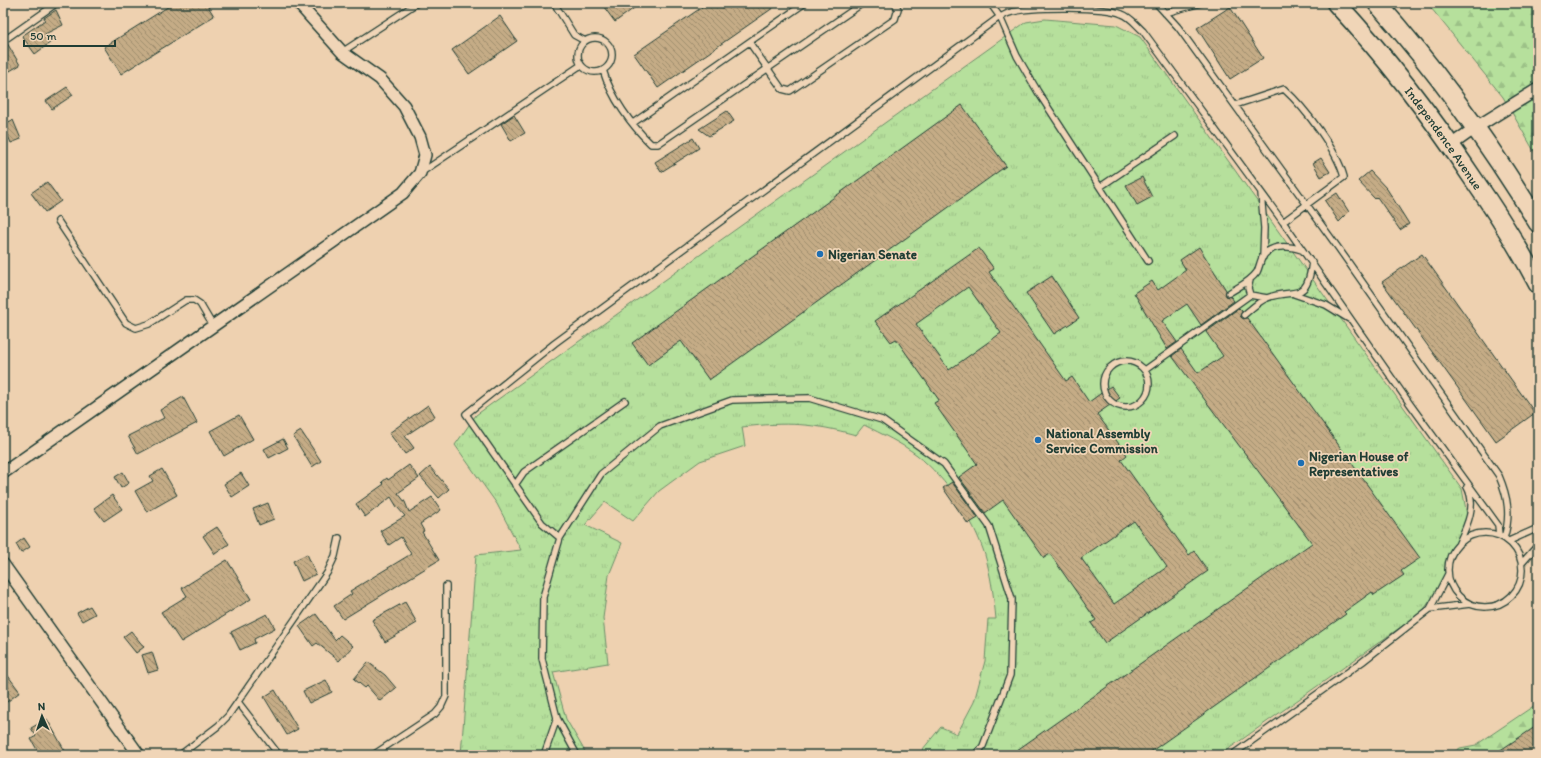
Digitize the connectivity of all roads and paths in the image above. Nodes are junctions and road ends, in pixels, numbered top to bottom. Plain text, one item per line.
1 (57, 3) edge
2 (298, 3) edge
3 (417, 3) edge
4 (554, 3) edge
5 (805, 3) edge
6 (863, 3) edge
7 (895, 3) edge
8 (990, 3) edge
9 (1156, 3) edge
10 (1201, 3) edge
11 (1336, 3) edge
12 (1377, 3) edge
13 (1165, 13) junction
14 (1000, 17) junction
15 (3, 41) edge
16 (585, 41) junction
17 (749, 42) junction
18 (342, 52) junction
19 (581, 65) junction
20 (767, 69) junction
21 (603, 70) junction
22 (1538, 89) edge
23 (1235, 105) junction
24 (633, 123) junction
25 (1475, 128) junction
26 (1175, 136) dead end
27 (1451, 145) junction
28 (420, 173) junction
29 (1100, 187) junction
30 (1261, 193) junction
31 (1306, 204) junction
32 (58, 221) dead end
33 (1284, 222) junction
34 (1538, 223) edge
35 (1303, 250) junction
36 (1263, 257) junction
37 (1148, 262) dead end
38 (1312, 262) junction
39 (1250, 280) junction
40 (1538, 284) edge
41 (1229, 293) dead end
42 (1250, 294) junction
43 (1293, 294) junction
44 (1267, 298) junction
45 (1244, 314) dead end
46 (1353, 322) junction
47 (213, 326) junction
48 (1145, 370) junction
49 (625, 401) dead end
50 (3, 473) edge
51 (1462, 476) junction
52 (515, 485) junction
53 (1538, 528) edge
54 (1501, 536) junction
55 (339, 538) dead end
56 (560, 538) junction
57 (1509, 542) junction
58 (1458, 544) junction
59 (1538, 545) edge
60 (1522, 563) junction
61 (3, 564) edge
62 (1448, 574) junction
63 (446, 586) dead end
64 (1470, 604) junction
65 (1430, 610) junction
66 (238, 702) junction
67 (557, 718) junction
68 (139, 755) edge
69 (180, 755) edge
70 (279, 755) edge
71 (373, 755) edge
72 (544, 755) edge
73 (577, 755) edge
74 (976, 755) edge
75 (1232, 755) edge

1 - 15 lane
2 - 18 street
3 - 18 lane
4 - 16 lane
5 - 17 lane
6 - 20 lane
7 - 20 lane
8 - 14 lane
9 - 13 lane
10 - 13 lane
11 - 27 main road, Independence Avenue
12 - 25 main road
13 - 23 lane
14 - 29 lane
14 - 30 lane
14 - 52 lane
16 - 19 lane
16 - 21 lane
17 - 20 lane
17 - 24 lane
18 - 28 street
19 - 21 lane
19 - 28 lane
20 - 24 lane
21 - 24 lane
22 - 25 street
23 - 31 lane
23 - 31 lane
25 - 27 street
25 - 34 main road
26 - 29 lane
27 - 40 main road, Independence Avenue
28 - 47 street
29 - 37 lane
30 - 33 lane
30 - 36 lane
31 - 33 lane
31 - 54 lane
32 - 47 lane
33 - 35 lane
35 - 36 lane
35 - 38 lane
36 - 39 lane
38 - 43 lane
38 - 46 lane
39 - 41 lane
39 - 42 lane
42 - 44 lane
42 - 48 lane
43 - 44 lane
43 - 46 lane
44 - 45 lane
46 - 51 lane
47 - 50 street
48 - 48 lane
49 - 52 lane
51 - 54 lane
51 - 58 lane
52 - 56 lane
53 - 57 lane
54 - 57 lane
54 - 58 lane
55 - 66 lane
56 - 67 lane
56 - 74 lane
57 - 60 lane
58 - 62 lane
59 - 60 lane
60 - 64 lane
61 - 68 street
62 - 64 lane
62 - 65 lane
63 - 71 lane
64 - 65 lane
65 - 75 lane
66 - 69 lane
66 - 70 lane
67 - 72 lane
67 - 73 lane

